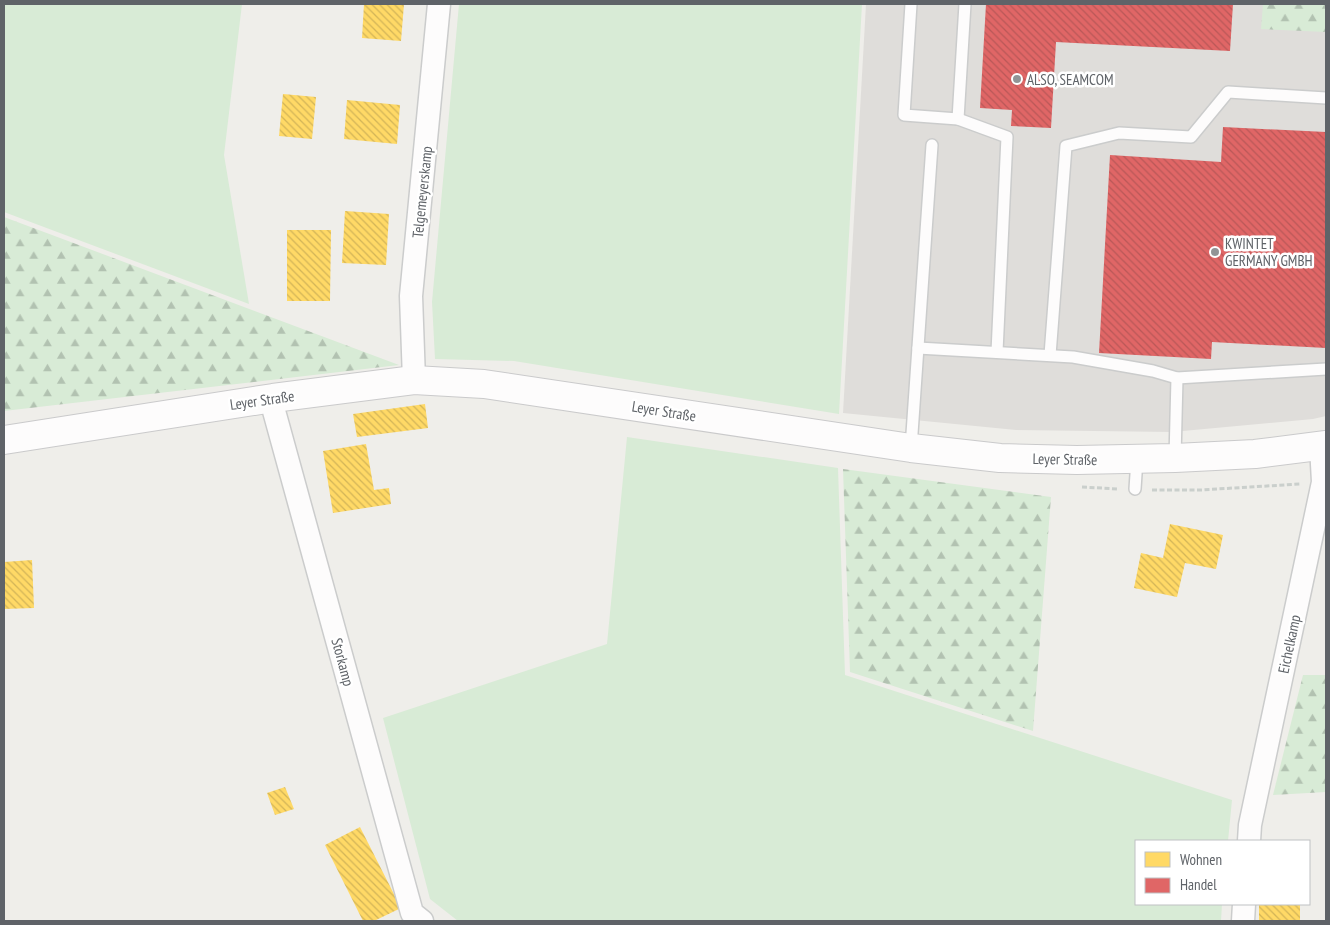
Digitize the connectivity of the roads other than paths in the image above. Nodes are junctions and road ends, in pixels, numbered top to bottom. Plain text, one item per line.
1 (440, 4) edge
2 (911, 4) edge
3 (965, 4) edge
4 (1326, 98) edge
5 (958, 119) junction
6 (932, 145) dead end
7 (918, 348) junction
8 (997, 352) junction
9 (1050, 355) junction
10 (1326, 369) edge
11 (1178, 378) junction
12 (414, 380) junction
13 (274, 398) junction
14 (4, 440) edge
15 (1324, 446) edge
16 (911, 448) junction
17 (1174, 458) junction
18 (1137, 459) junction
19 (1135, 489) dead end
20 (1249, 840) edge
21 (1244, 905) edge
22 (422, 921) edge
23 (1243, 921) edge

1 - 12 street, Telgemeyerskamp
2 - 5 lane
3 - 5 lane
4 - 9 lane
5 - 8 lane
6 - 7 lane
7 - 8 lane
7 - 16 lane
8 - 9 lane
9 - 11 lane
10 - 11 lane
11 - 17 lane
12 - 13 street, Leyer Straße
12 - 16 street, Leyer Straße
13 - 14 street, Leyer Straße
13 - 22 street, Storkamp
15 - 17 street, Leyer Straße
15 - 20 street, Eichelkamp
16 - 18 street, Leyer Straße
17 - 18 street, Leyer Straße
18 - 19 lane
21 - 23 street

